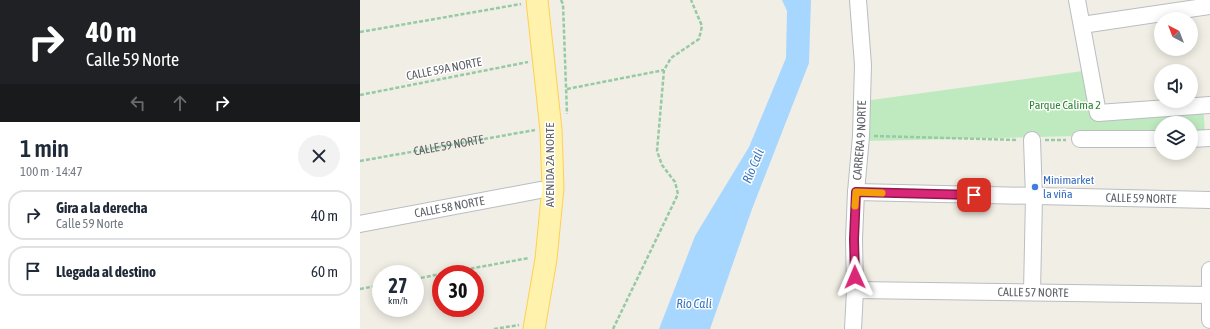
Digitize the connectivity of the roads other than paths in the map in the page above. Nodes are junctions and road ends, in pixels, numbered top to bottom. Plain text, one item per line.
1 (858, 0) edge
2 (1077, 0) edge
3 (529, 1) edge
4 (1210, 6) edge
5 (1082, 25) junction
6 (1210, 105) edge
7 (1210, 138) edge
8 (1154, 139) edge
9 (1198, 139) edge
10 (1032, 140) road end
11 (1080, 140) road end
12 (540, 190) junction
13 (856, 192) junction
14 (1034, 197) junction
15 (1210, 200) edge
16 (360, 224) edge
17 (1210, 270) edge
18 (855, 290) junction
19 (1032, 292) junction
20 (1210, 295) edge
21 (1210, 320) edge
22 (526, 327) edge
23 (853, 329) edge

1 - 13 street, CARRERA 9 NORTE
2 - 5 street
3 - 12 main road, AVENIDA 2A NORTE
3 - 22 main road, AVENIDA 2A NORTE
4 - 5 street
5 - 6 street
7 - 9 street
8 - 11 street
10 - 14 street
12 - 16 street, CALLE 58 NORTE
12 - 22 main road, AVENIDA 2A NORTE
13 - 14 street, CALLE 59 NORTE
13 - 18 street, CARRERA 9 NORTE
14 - 15 street, CALLE 59 NORTE
14 - 19 street
17 - 20 street
18 - 19 street, CALLE 57 NORTE
18 - 23 street, CARRERA 9 NORTE
19 - 20 street, CALLE 57 NORTE
20 - 21 street

